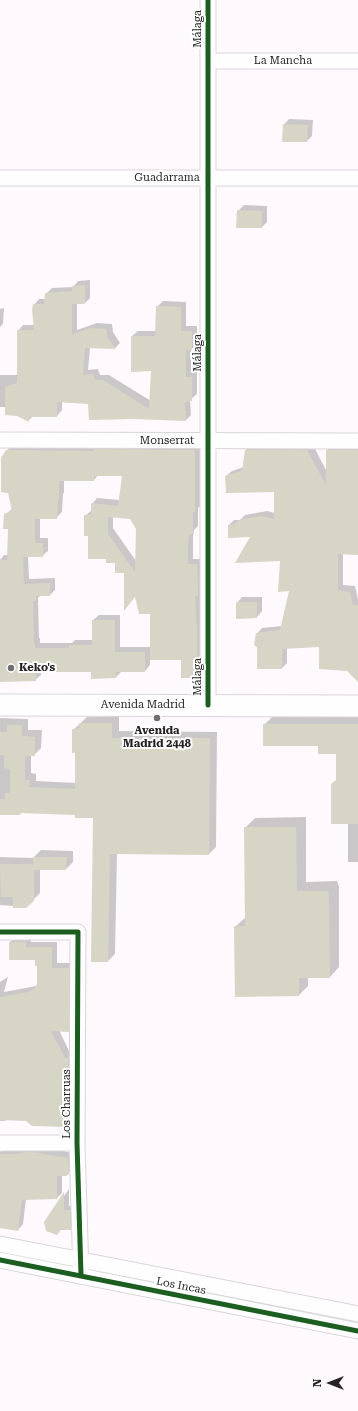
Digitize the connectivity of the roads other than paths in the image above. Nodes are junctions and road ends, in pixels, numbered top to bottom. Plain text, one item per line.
1 (208, 0) edge
2 (208, 61) junction
3 (358, 61) edge
4 (0, 178) edge
5 (208, 178) junction
6 (358, 178) edge
7 (0, 440) edge
8 (208, 441) junction
9 (358, 441) edge
10 (0, 705) edge
11 (208, 705) junction
12 (358, 706) edge
13 (0, 932) edge
14 (0, 1143) edge
15 (77, 1143) junction
16 (0, 1244) edge
17 (0, 1260) edge
18 (81, 1260) junction
19 (81, 1275) junction
20 (358, 1314) edge
21 (358, 1331) edge

1 - 2 street, Málaga
2 - 3 street, La Mancha
2 - 5 street, Málaga
4 - 5 street, Guadarrama
5 - 6 street, Guadarrama
5 - 8 street, Málaga
7 - 8 street, Monserrat
8 - 9 street, Monserrat
8 - 11 street, Málaga
10 - 11 main road, Avenida Madrid
11 - 12 main road, Avenida Madrid
13 - 15 street, Los Charruas
14 - 15 street
15 - 18 street, Los Charruas
16 - 18 street, Los Incas
17 - 19 street, Los Incas
18 - 19 street, Los Charruas
18 - 20 street, Los Incas
19 - 21 street, Los Incas

